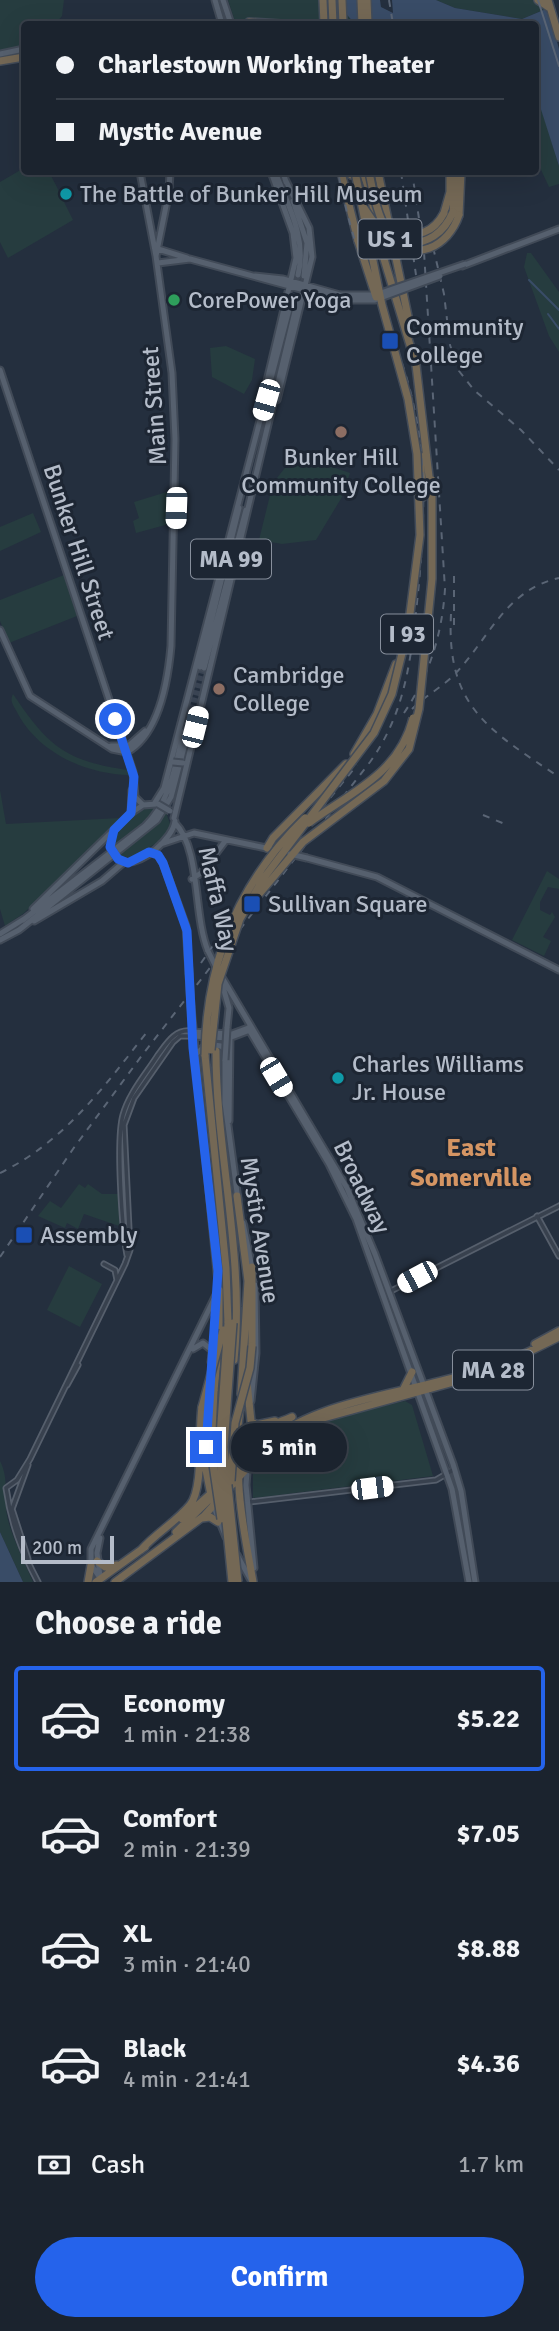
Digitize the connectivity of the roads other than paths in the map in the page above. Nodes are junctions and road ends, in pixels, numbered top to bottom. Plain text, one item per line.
1 (215, 0) edge
2 (323, 0) edge
3 (332, 0) edge
4 (341, 0) edge
5 (362, 0) edge
6 (367, 0) edge
7 (538, 0) edge
8 (223, 1) edge
9 (550, 3) edge
10 (220, 21) edge
11 (229, 21) edge
12 (324, 21) edge
13 (333, 21) edge
14 (342, 21) edge
15 (362, 21) edge
16 (368, 21) edge
17 (558, 25) edge
18 (559, 37) edge
19 (21, 50) edge
20 (0, 54) edge
21 (21, 58) edge
22 (0, 61) edge
23 (140, 175) edge
24 (170, 175) edge
25 (274, 175) edge
26 (284, 175) edge
27 (342, 175) edge
28 (363, 175) edge
29 (363, 175) edge
30 (364, 175) edge
31 (364, 175) edge
32 (364, 175) edge
33 (364, 175) edge
34 (365, 175) edge
35 (365, 175) edge
36 (450, 175) edge
37 (458, 175) edge
38 (458, 175) edge
39 (149, 228) junction
40 (162, 229) junction
41 (559, 229) edge
42 (157, 252) junction
43 (190, 259) junction
44 (158, 263) junction
45 (301, 273) junction
46 (290, 285) junction
47 (305, 289) junction
48 (319, 290) junction
49 (325, 296) junction
50 (340, 298) junction
51 (296, 302) junction
52 (415, 352) junction
53 (0, 369) edge
54 (415, 421) junction
55 (264, 442) junction
56 (431, 483) junction
57 (241, 491) junction
58 (251, 494) junction
59 (416, 596) junction
60 (408, 629) junction
61 (0, 630) edge
62 (125, 749) junction
63 (172, 761) junction
64 (184, 762) junction
65 (134, 777) junction
66 (156, 804) junction
67 (143, 805) junction
68 (131, 813) junction
69 (174, 820) junction
70 (114, 830) junction
71 (194, 833) junction
72 (185, 834) junction
73 (226, 839) junction
74 (161, 844) junction
75 (269, 849) junction
76 (149, 852) junction
77 (121, 861) junction
78 (191, 863) junction
79 (205, 867) junction
80 (192, 878) junction
81 (267, 882) junction
82 (236, 912) junction
83 (23, 920) junction
84 (19, 930) junction
85 (9, 932) junction
86 (0, 934) edge
87 (0, 940) edge
88 (217, 969) junction
89 (559, 970) edge
90 (226, 984) joint
91 (250, 1029) junction
92 (229, 1033) junction
93 (192, 1034) junction
94 (211, 1052) junction
95 (228, 1060) junction
96 (194, 1061) junction
97 (218, 1096) junction
98 (237, 1196) junction
99 (559, 1206) edge
100 (537, 1216) junction
101 (559, 1256) edge
102 (104, 1264) dead end
103 (252, 1266) junction
104 (117, 1284) junction
105 (219, 1290) junction
106 (386, 1293) junction
107 (246, 1318) junction
108 (231, 1323) junction
109 (559, 1331) edge
110 (559, 1337) edge
111 (244, 1340) junction
112 (213, 1351) junction
113 (189, 1354) junction
114 (412, 1372) junction
115 (422, 1388) junction
116 (403, 1390) junction
117 (202, 1407) junction
118 (321, 1413) junction
119 (292, 1417) junction
120 (251, 1420) junction
121 (250, 1440) junction
122 (207, 1452) junction
123 (237, 1452) junction
124 (254, 1452) dead end
125 (30, 1460) junction
126 (247, 1468) junction
127 (454, 1468) junction
128 (448, 1476) junction
129 (239, 1477) junction
130 (231, 1481) junction
131 (15, 1482) junction
132 (21, 1490) junction
133 (7, 1494) junction
134 (17, 1496) junction
135 (211, 1501) junction
136 (247, 1503) junction
137 (202, 1518) junction
138 (218, 1522) junction
139 (224, 1533) junction
140 (464, 1533) junction
141 (248, 1539) junction
142 (141, 1550) junction
143 (154, 1554) junction
144 (28, 1562) junction
145 (94, 1563) junction
146 (121, 1564) junction
147 (231, 1571) junction
148 (101, 1581) edge
149 (38, 1582) edge
150 (88, 1582) edge
151 (115, 1582) edge
152 (232, 1582) edge
153 (240, 1582) edge
154 (253, 1582) edge
155 (469, 1582) edge
156 (475, 1582) edge

1 - 10 main road
2 - 12 highway
3 - 13 highway
4 - 14 highway
5 - 15 highway
6 - 16 highway
7 - 9 highway
8 - 11 main road
9 - 17 highway
17 - 18 highway
19 - 20 main road
21 - 22 highway
23 - 39 main road
24 - 40 main road, Main Street
25 - 45 main road
26 - 45 main road
27 - 54 highway, bridge
28 - 38 highway, US 1, bridge
29 - 60 highway, I 93, bridge
30 - 54 highway, I 93, bridge
31 - 37 highway, bridge
32 - 52 highway, bridge
33 - 59 highway, I 93, bridge
34 - 36 highway, US 1, bridge
35 - 52 highway, bridge
39 - 40 street
39 - 42 main road
40 - 42 main road, Main Street
41 - 50 main road, bridge
42 - 43 main road
42 - 44 main road, Main Street
43 - 44 main road
43 - 46 main road
44 - 62 main road, Main Street
45 - 46 main road
45 - 47 main road
45 - 48 main road
46 - 47 main road
46 - 51 main road
47 - 48 main road
47 - 49 main road
47 - 51 main road
48 - 50 main road
49 - 50 main road
49 - 51 main road
51 - 55 main road
51 - 55 main road, MA 99
51 - 57 main road, MA 99
52 - 56 highway
53 - 62 main road, Bunker Hill Street
54 - 59 highway, I 93, bridge
55 - 58 main road, MA 99
56 - 81 highway, bridge
56 - 82 highway, bridge
57 - 58 main road, MA 99
57 - 63 main road
58 - 64 main road
59 - 60 highway, I 93, bridge
59 - 75 highway, bridge
59 - 81 highway, I 93, bridge
59 - 82 highway, I 93, bridge
60 - 94 highway, I 93, bridge
61 - 62 main road
62 - 65 main road
63 - 64 main road, bridge
63 - 66 main road
64 - 69 main road
65 - 67 main road
65 - 68 main road
66 - 67 main road
66 - 69 main road, bridge
67 - 68 main road
68 - 70 main road
69 - 71 main road
69 - 72 main road, Maffa Way
69 - 74 main road
70 - 77 main road, bridge
70 - 83 main road
71 - 72 main road
71 - 73 main road
72 - 74 main road
72 - 78 main road, Maffa Way
73 - 75 main road
73 - 79 main road
74 - 76 main road
75 - 89 main road, bridge
76 - 77 main road
76 - 93 main road, Mystic Avenue, bridge
77 - 84 main road
78 - 79 main road
78 - 80 main road, Maffa Way
79 - 80 main road
80 - 88 main road, Maffa Way, bridge
81 - 94 highway, I 93, bridge
82 - 94 highway, I 93, bridge
83 - 84 main road
83 - 85 main road
84 - 85 main road
85 - 86 main road
85 - 87 main road
88 - 90 main road, Maffa Way
88 - 92 main road, Mystic Avenue
90 - 91 main road, Broadway
91 - 92 main road
91 - 106 main road, Broadway
92 - 93 main road
92 - 95 main road, Mystic Avenue, bridge
92 - 95 main road
93 - 96 main road, Mystic Avenue
93 - 104 street
94 - 97 highway, I 93
94 - 108 highway, I 93
94 - 108 highway, I 93
95 - 96 main road
95 - 98 main road, Mystic Avenue
96 - 105 main road, Mystic Avenue
97 - 107 highway
97 - 108 highway, I 93
98 - 103 main road, Mystic Avenue
98 - 107 highway
99 - 100 street
100 - 101 street
100 - 106 street
102 - 104 street
103 - 120 main road, Mystic Avenue
103 - 130 highway, bridge
104 - 125 street
105 - 112 main road, Mystic Avenue
105 - 113 main road
105 - 147 highway, bridge
106 - 114 main road, Broadway
106 - 115 main road, Broadway
107 - 111 highway
108 - 117 highway, bridge
108 - 130 highway, I 93, bridge
108 - 147 highway, I 93, bridge
108 - 153 highway, I 93, bridge
109 - 115 highway, MA 28
110 - 115 highway, MA 28
111 - 120 highway
111 - 123 highway
112 - 113 main road
112 - 122 main road, Mystic Avenue
113 - 145 main road
114 - 115 main road, Broadway
114 - 116 highway
115 - 116 highway, MA 28
115 - 126 highway, MA 28
115 - 127 main road, Broadway
115 - 128 main road, Broadway
116 - 118 highway, MA 28
117 - 135 highway
117 - 142 highway
118 - 119 highway
118 - 124 highway, MA 28
119 - 120 highway
119 - 121 highway
120 - 121 main road, Mystic Avenue
121 - 126 main road, Mystic Avenue
121 - 129 highway
122 - 123 highway
122 - 135 main road, Mystic Avenue
123 - 135 highway
125 - 131 street
125 - 132 street
126 - 129 highway, MA 28
126 - 136 main road, Mystic Avenue
127 - 128 street
127 - 140 main road, Broadway
128 - 136 street
128 - 140 main road, Broadway
129 - 135 highway, MA 28
129 - 141 highway
130 - 153 highway, I 93, bridge
131 - 132 street
131 - 133 street
132 - 134 street
133 - 134 street
133 - 144 street
134 - 144 street
135 - 137 highway, MA 28
135 - 138 main road, Mystic Avenue
135 - 142 highway, MA 28
135 - 143 highway
136 - 141 main road, Mystic Avenue
137 - 138 highway
137 - 143 highway, MA 28
138 - 139 main road, Mystic Avenue
139 - 141 main road
139 - 154 main road, Mystic Avenue
140 - 155 main road, Broadway
140 - 156 main road, Broadway
141 - 154 highway
141 - 154 main road, Mystic Avenue
142 - 146 highway, MA 28
143 - 151 highway, MA 28
144 - 149 street
145 - 146 highway
145 - 148 main road
145 - 150 highway
146 - 148 highway, MA 28
147 - 152 highway, I 93, bridge

